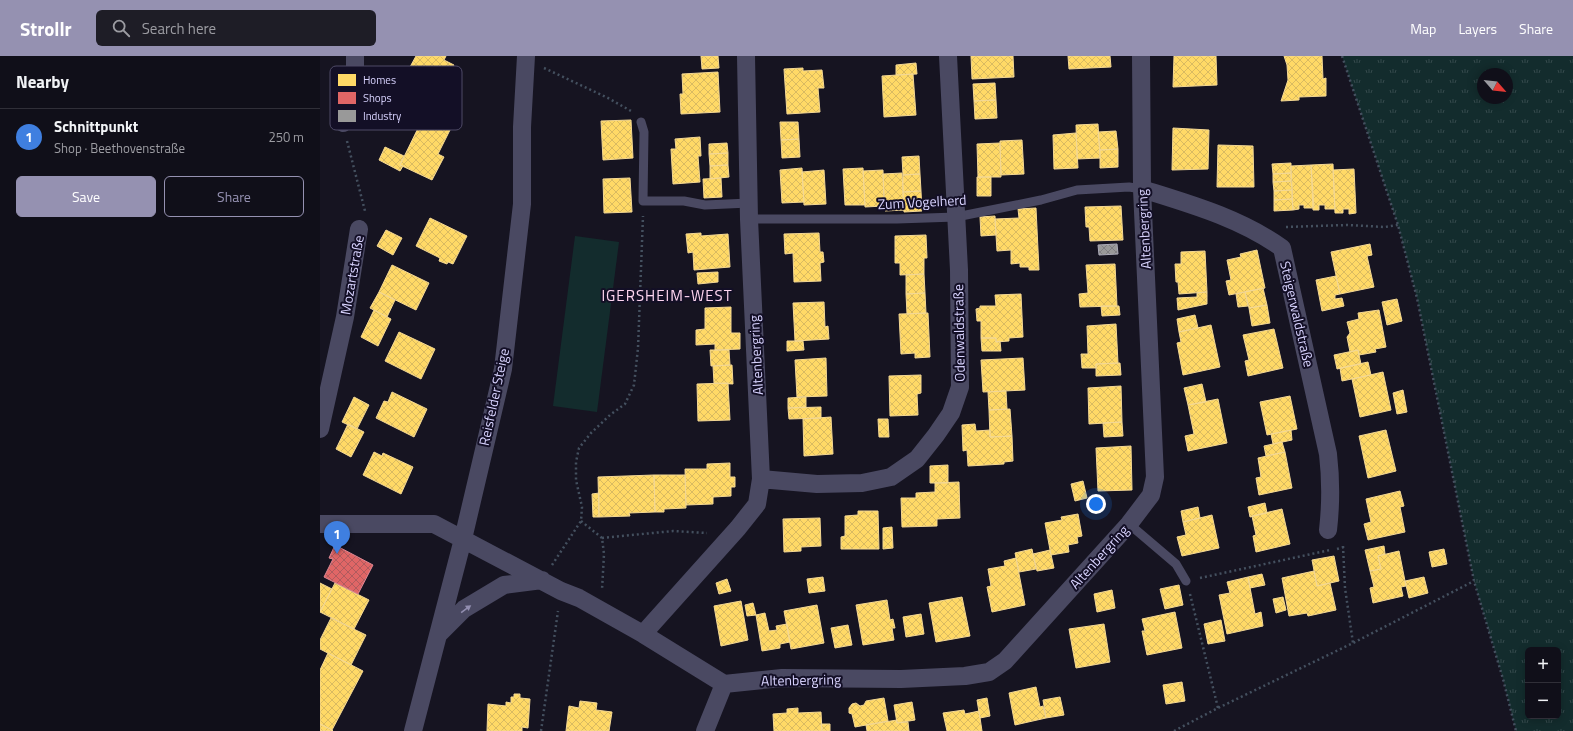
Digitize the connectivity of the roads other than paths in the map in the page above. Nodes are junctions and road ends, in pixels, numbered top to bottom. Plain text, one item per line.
1 (746, 56) edge
2 (948, 56) edge
3 (1141, 56) edge
4 (526, 58) edge
5 (641, 122) road end
6 (1142, 189) junction
7 (749, 211) junction
8 (956, 217) junction
9 (359, 229) road end
10 (320, 429) edge
11 (761, 479) junction
12 (320, 524) edge
13 (1129, 524) junction
14 (1328, 530) road end
15 (463, 539) junction
16 (542, 580) junction
17 (1186, 581) road end
18 (643, 634) junction
19 (438, 635) junction
20 (724, 684) junction
21 (413, 731) edge
22 (705, 731) edge

1 - 7 street, Altenbergring
2 - 8 street, Odenwaldstraße
3 - 6 street, Altenbergring
4 - 15 street, Reisfelder Steige
5 - 7 lane, Zum Vogelherd
6 - 8 lane, Zum Vogelherd
6 - 13 street, Altenbergring
6 - 14 street, Steigerwaldstraße
7 - 8 lane, Zum Vogelherd
7 - 11 street, Altenbergring
8 - 11 street, Odenwaldstraße
9 - 10 street, Mozartstraße
11 - 18 street, Altenbergring
12 - 15 street
13 - 17 lane
13 - 20 street, Altenbergring
15 - 16 street
15 - 19 street, Reisfelder Steige
16 - 18 street
19 -> 16 street
18 - 20 street
19 - 21 street, Reisfelder Steige
20 - 22 street

